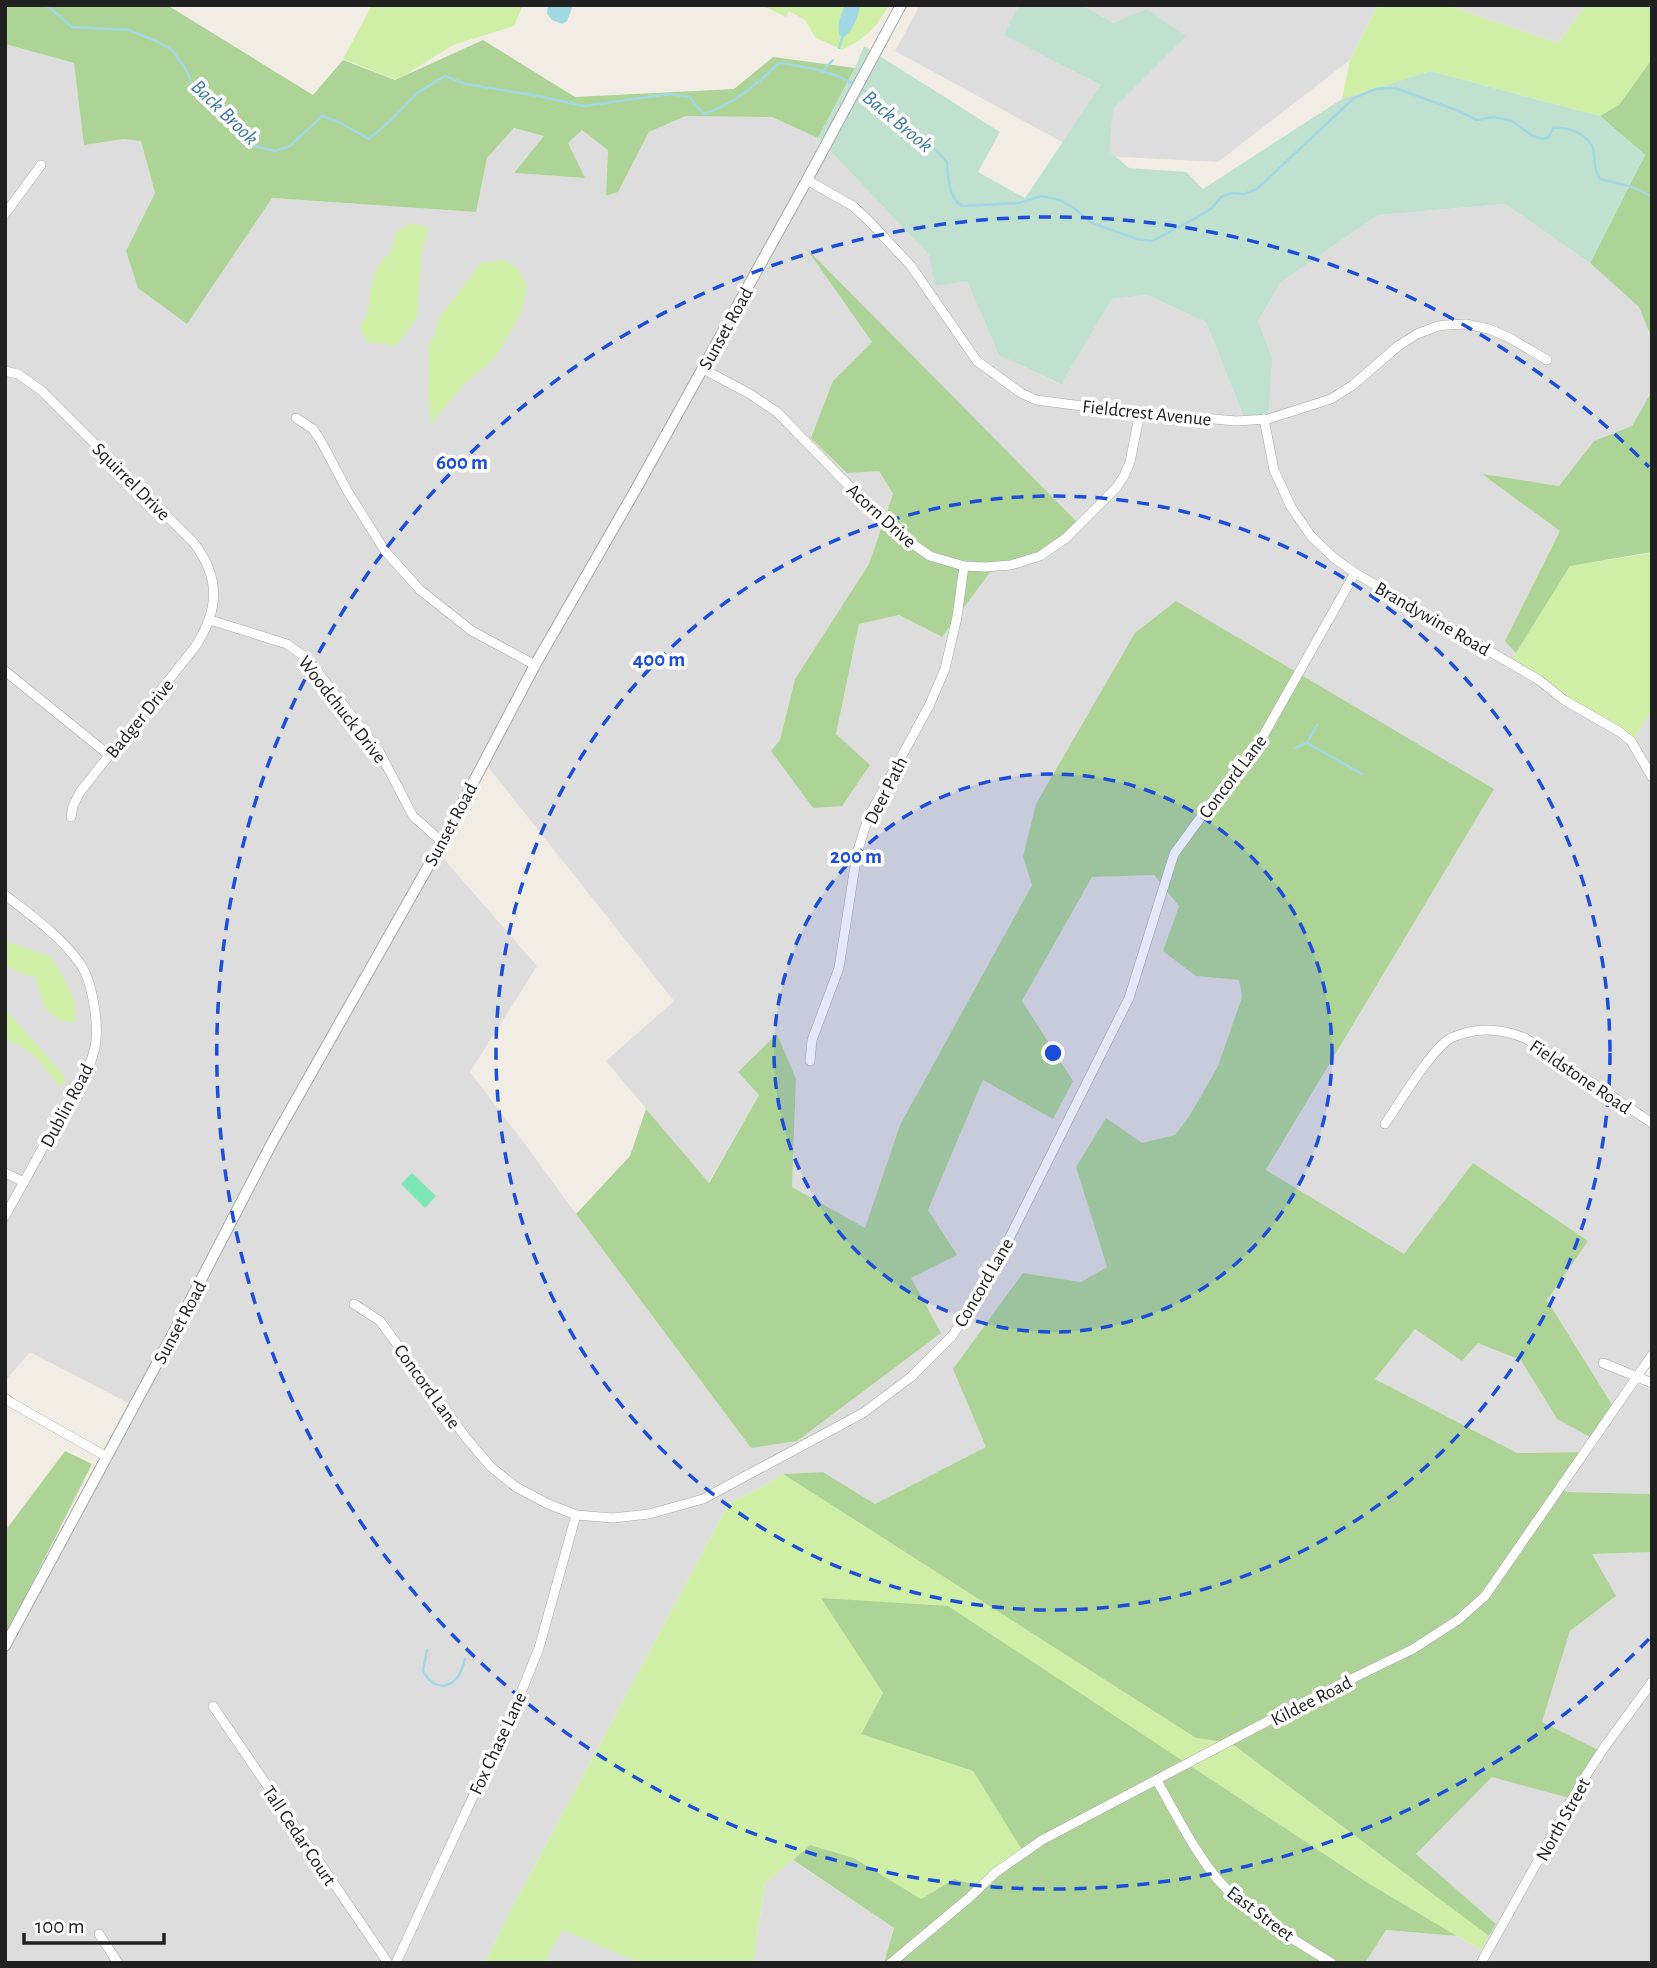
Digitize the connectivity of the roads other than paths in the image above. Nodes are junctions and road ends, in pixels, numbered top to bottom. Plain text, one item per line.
1 (901, 5) edge
2 (41, 165) dead end
3 (807, 180) junction
4 (5, 214) edge
5 (1547, 359) dead end
6 (703, 369) junction
7 (5, 371) edge
8 (1140, 412) junction
9 (296, 418) dead end
10 (1264, 419) junction
11 (964, 566) junction
12 (1355, 573) junction
13 (210, 620) junction
14 (534, 664) junction
15 (5, 671) edge
16 (109, 755) junction
17 (1652, 776) edge
18 (71, 817) dead end
19 (442, 842) junction
20 (5, 895) edge
21 (810, 1061) dead end
22 (1652, 1123) edge
23 (1385, 1124) dead end
24 (5, 1172) edge
25 (23, 1182) junction
26 (5, 1216) edge
27 (354, 1304) dead end
28 (1652, 1355) edge
29 (1603, 1363) dead end
30 (1637, 1376) junction
31 (1652, 1383) edge
32 (5, 1398) edge
33 (107, 1457) junction
34 (576, 1515) junction
35 (5, 1646) edge
36 (1652, 1682) edge
37 (213, 1706) dead end
38 (1157, 1780) junction
39 (99, 1934) dead end
40 (118, 1963) edge
41 (388, 1963) edge
42 (396, 1963) edge
43 (891, 1963) edge
44 (1332, 1963) edge
45 (1482, 1963) edge

1 - 3 street, Sunset Road
2 - 4 street
3 - 6 street, Sunset Road
3 - 8 street, Fieldcrest Avenue
5 - 10 street, Fieldcrest Avenue
6 - 11 street, Acorn Drive
6 - 14 street, Sunset Road
7 - 13 street, Squirrel Drive
8 - 10 street, Fieldcrest Avenue
8 - 11 street, Acorn Drive
9 - 14 street
10 - 12 street, Brandywine Road
11 - 21 street, Deer Path
12 - 17 street, Brandywine Road
12 - 34 street, Concord Lane
13 - 16 street, Badger Drive
13 - 19 street, Woodchuck Drive
14 - 19 street, Sunset Road
15 - 16 street
16 - 18 street, Badger Drive
19 - 33 street, Sunset Road
20 - 25 street, Dublin Road
22 - 23 street, Fieldstone Road
24 - 25 street
25 - 26 street, Dublin Road
27 - 34 street, Concord Lane
28 - 30 street, Kildee Road
29 - 30 street
30 - 31 street
30 - 38 street, Kildee Road
32 - 33 street
33 - 35 street, Sunset Road
34 - 42 street, Fox Chase Lane
36 - 45 street, North Street
37 - 41 street, Tall Cedar Court
38 - 43 street, Kildee Road
38 - 44 street, East Street
39 - 40 street

